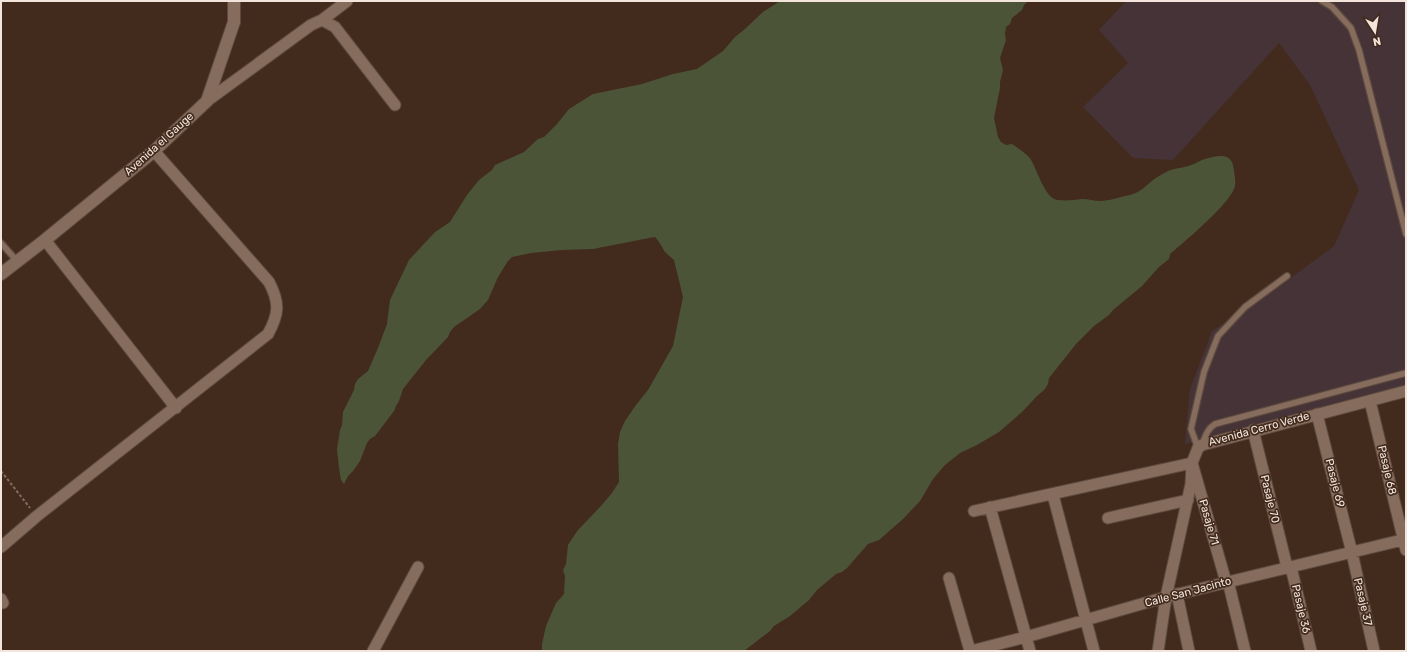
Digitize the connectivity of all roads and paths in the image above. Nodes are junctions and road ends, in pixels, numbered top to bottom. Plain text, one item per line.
1 (234, 1) edge
2 (347, 1) edge
3 (1322, 1) edge
4 (322, 20) junction
5 (207, 100) junction
6 (395, 105) dead end
7 (154, 151) junction
8 (1406, 234) edge
9 (45, 240) junction
10 (1, 242) edge
11 (17, 261) junction
12 (1, 274) edge
13 (1287, 276) dead end
14 (1406, 373) edge
15 (1406, 391) edge
16 (1370, 400) junction
17 (176, 408) junction
18 (1318, 414) junction
19 (1253, 430) junction
20 (1200, 446) junction
21 (1192, 463) junction
22 (1, 471) edge
23 (1053, 495) junction
24 (1188, 500) junction
25 (990, 507) junction
26 (974, 511) dead end
27 (37, 516) junction
28 (1108, 518) dead end
29 (1405, 543) edge
30 (1, 547) edge
31 (1352, 553) junction
32 (418, 567) dead end
33 (1289, 567) junction
34 (949, 578) dead end
35 (1227, 581) junction
36 (1172, 595) junction
37 (1086, 620) junction
38 (1026, 637) junction
39 (373, 651) edge
40 (971, 651) edge
41 (1030, 651) edge
42 (1094, 651) edge
43 (1158, 651) edge
44 (1189, 651) edge
45 (1245, 651) edge
46 (1311, 651) edge
47 (1374, 651) edge

1 - 5 street
2 - 4 street, Avenida el Gauge
3 - 8 lane
4 - 5 street, Avenida el Gauge
4 - 6 street
5 - 7 street, Avenida el Gauge
7 - 9 street, Avenida el Gauge
7 - 17 street
9 - 11 street, Avenida el Gauge
9 - 17 street
10 - 11 lane
11 - 12 street, Avenida el Gauge
13 - 20 lane
14 - 20 lane
15 - 16 street, Avenida Cerro Verde
16 - 18 street, Avenida Cerro Verde
16 - 29 street, Pasaje 68
17 - 27 street
18 - 19 street, Avenida Cerro Verde
18 - 31 street, Pasaje 69
19 - 20 street, Avenida Cerro Verde
19 - 33 street, Pasaje 70
20 - 21 street, Avenida Cerro Verde
21 - 23 street
21 - 24 street, Avenida Cerro Verde
21 - 35 street, Pasaje 71
22 - 27 path
23 - 25 street
23 - 37 street
24 - 28 street
24 - 36 street, Avenida Cerro Verde
25 - 26 street
25 - 38 street
27 - 30 street
29 - 31 street, Calle San Jacinto
31 - 33 street, Calle San Jacinto
31 - 47 street, Pasaje 37
32 - 39 street
33 - 35 street, Calle San Jacinto
33 - 46 street, Pasaje 36
34 - 40 street
35 - 36 street, Calle San Jacinto
35 - 45 street, Pasaje 71
36 - 37 street, Calle San Jacinto
36 - 43 street, Avenida Cerro Verde
36 - 44 street
37 - 38 street, Calle San Jacinto
37 - 42 street
38 - 40 street, Calle San Jacinto
38 - 41 street

